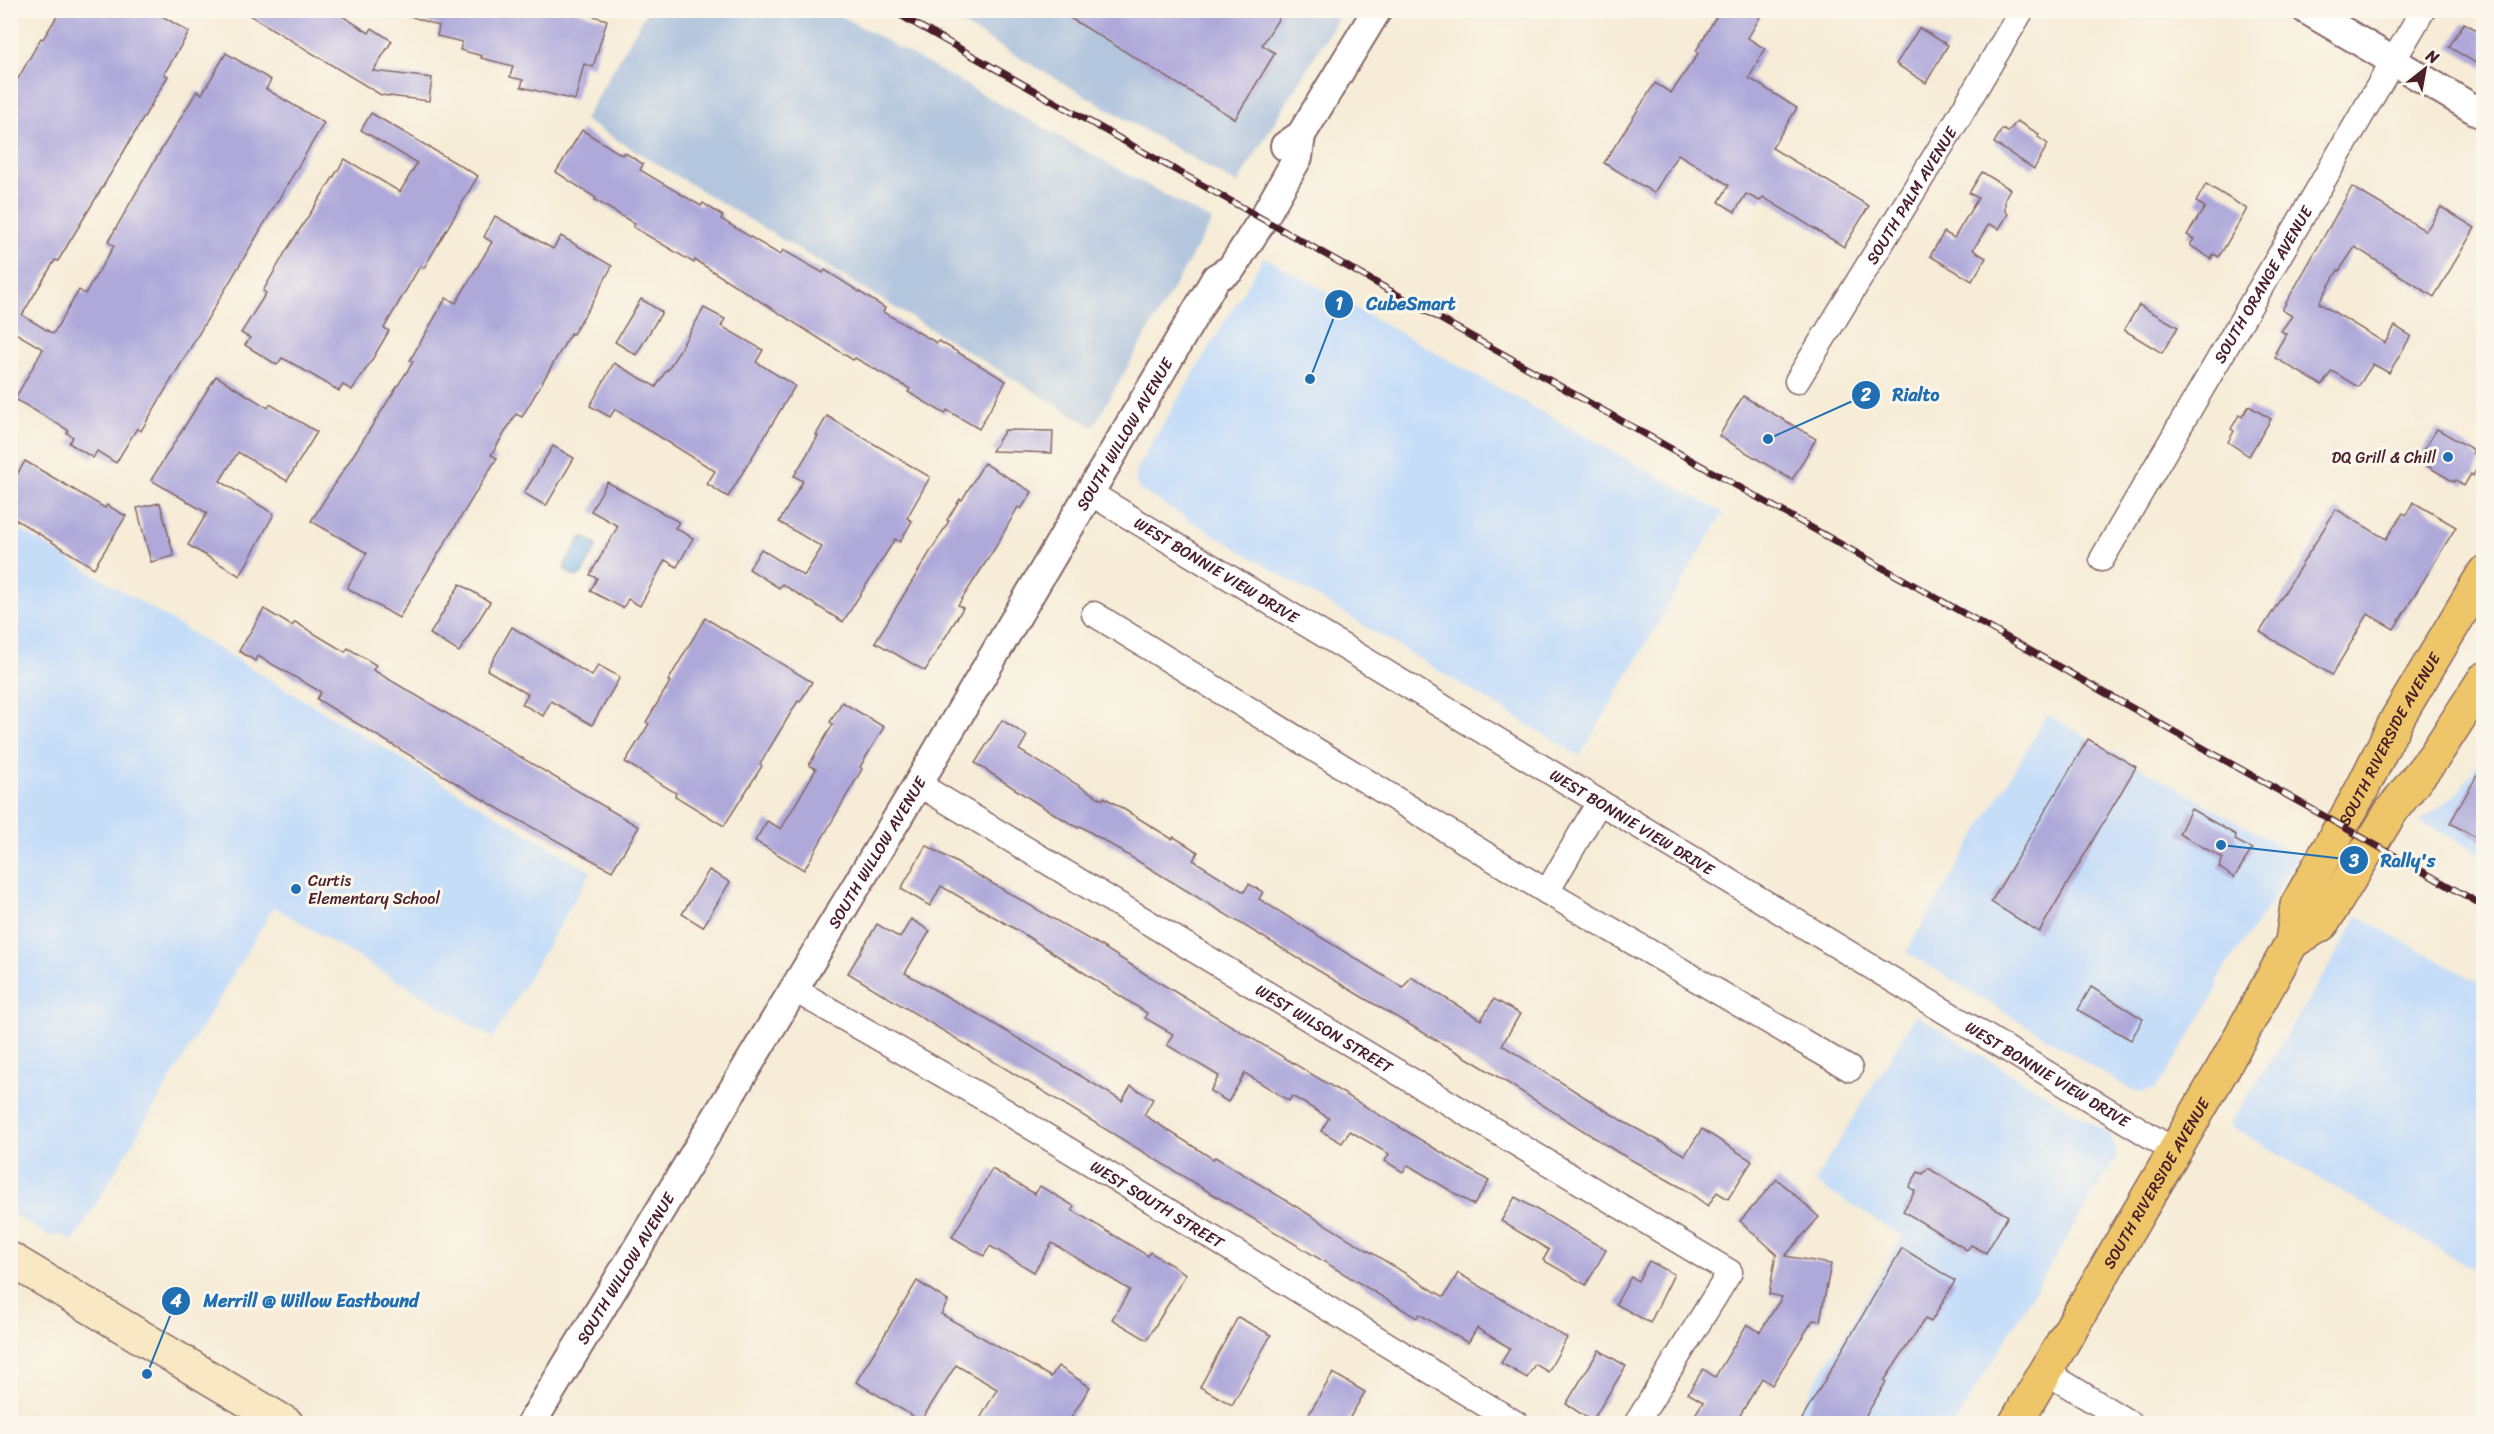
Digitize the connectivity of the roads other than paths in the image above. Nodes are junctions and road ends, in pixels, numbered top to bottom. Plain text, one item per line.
1 (1377, 10) edge
2 (2022, 10) edge
3 (2307, 10) edge
4 (2423, 10) edge
5 (2393, 61) junction
6 (2484, 115) edge
7 (1797, 381) dead end
8 (1090, 493) junction
9 (2102, 559) dead end
10 (2484, 573) edge
11 (1094, 614) dead end
12 (2484, 679) edge
13 (918, 784) junction
14 (1599, 802) junction
15 (1547, 892) junction
16 (2292, 942) junction
17 (794, 989) junction
18 (1850, 1069) dead end
19 (2175, 1151) junction
20 (10, 1259) edge
21 (2046, 1372) junction
22 (287, 1424) edge
23 (531, 1424) edge
24 (1517, 1424) edge
25 (1636, 1424) edge
26 (2015, 1424) edge
27 (2131, 1424) edge

1 - 8 street, SOUTH WILLOW AVENUE
2 - 7 street, SOUTH PALM AVENUE
3 - 5 street
4 - 5 street, SOUTH ORANGE AVENUE
5 - 6 street
5 - 9 street, SOUTH ORANGE AVENUE
8 - 13 street, SOUTH WILLOW AVENUE
8 - 14 street, WEST BONNIE VIEW DRIVE
10 - 16 main road, SOUTH RIVERSIDE AVENUE
11 - 15 street
12 - 16 main road, SOUTH RIVERSIDE AVENUE
13 - 17 street, SOUTH WILLOW AVENUE
13 - 25 street, WEST WILSON STREET
14 - 15 street
14 - 19 street, WEST BONNIE VIEW DRIVE
15 - 18 street
16 - 19 main road, SOUTH RIVERSIDE AVENUE
17 - 23 street, SOUTH WILLOW AVENUE
17 - 24 street, WEST SOUTH STREET
19 - 21 main road, SOUTH RIVERSIDE AVENUE
20 - 22 main road
21 - 26 main road, SOUTH RIVERSIDE AVENUE
21 - 27 street

